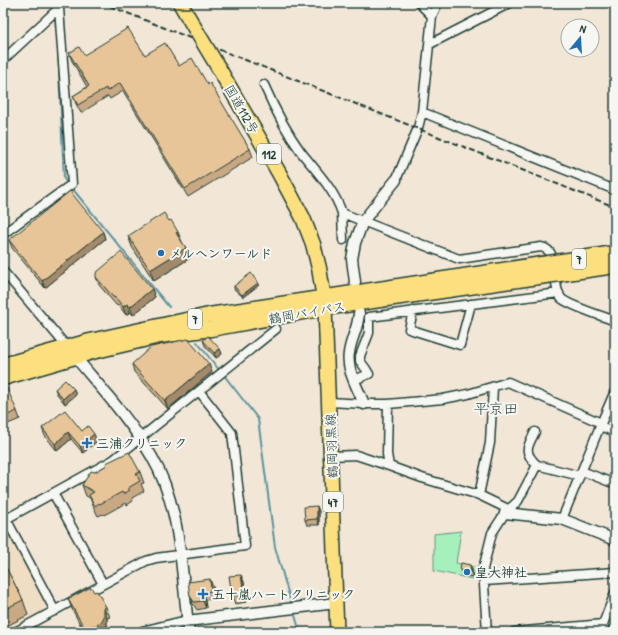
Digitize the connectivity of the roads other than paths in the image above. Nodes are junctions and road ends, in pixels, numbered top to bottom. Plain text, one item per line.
1 (180, 3) edge
2 (419, 3) edge
3 (438, 3) edge
4 (510, 3) edge
5 (432, 16) junction
6 (430, 44) junction
7 (3, 60) edge
8 (264, 85) dead end
9 (422, 112) junction
10 (396, 180) joint
11 (615, 190) edge
12 (342, 213) junction
13 (363, 221) junction
14 (3, 234) edge
15 (343, 240) dead end
16 (615, 253) edge
17 (615, 266) edge
18 (544, 270) junction
19 (3, 271) edge
20 (355, 282) dead end
21 (559, 293) junction
22 (325, 303) junction
23 (471, 304) junction
24 (413, 311) junction
25 (359, 313) dead end
26 (615, 321) edge
27 (276, 328) dead end
28 (71, 352) junction
29 (3, 365) edge
30 (3, 378) edge
31 (354, 380) junction
32 (493, 387) junction
33 (199, 391) junction
34 (615, 391) edge
35 (330, 402) junction
36 (364, 404) junction
37 (388, 404) junction
38 (600, 424) junction
39 (535, 432) dead end
40 (615, 432) edge
41 (140, 438) junction
42 (331, 456) junction
43 (537, 465) junction
44 (389, 466) junction
45 (581, 474) junction
46 (615, 484) edge
47 (53, 493) junction
48 (479, 495) junction
49 (506, 511) junction
50 (5, 516) edge
51 (562, 519) junction
52 (615, 540) edge
53 (180, 555) junction
54 (615, 572) edge
55 (484, 581) junction
56 (103, 584) junction
57 (615, 595) edge
58 (336, 602) junction
59 (55, 610) junction
60 (187, 621) junction
61 (604, 628) edge
62 (15, 632) edge
63 (142, 632) edge
64 (189, 632) edge
65 (337, 632) edge
66 (487, 632) edge
67 (514, 632) edge

1 - 22 highway, 国道112号 / 112, bridge
2 - 5 street
3 - 5 street
4 - 6 street
5 - 6 street
6 - 9 street
7 - 14 street
8 - 12 street
9 - 10 street
9 - 11 street
10 - 13 street
12 - 13 street
12 - 15 street
13 - 20 street
13 - 21 street
16 - 18 highway, 鶴岡バイパス / 7, bridge
17 - 18 highway, 鶴岡バイパス / 7, bridge
18 - 22 highway, 鶴岡バイパス / 7
19 - 28 street
21 - 23 street
21 - 26 street
22 - 28 highway, 鶴岡バイパス / 7
22 - 35 main road, 鶴岡羽黒線 / 47
23 - 24 street
23 - 24 street
24 - 31 street
25 - 31 street
27 - 33 street
28 - 29 highway, 鶴岡バイパス / 7
28 - 30 highway, 鶴岡バイパス / 7
28 - 41 street
31 - 36 street
32 - 37 street
32 - 38 street
32 - 48 street
33 - 41 street
33 - 53 street
34 - 38 street
35 - 36 street
35 - 42 main road, 鶴岡羽黒線 / 47
36 - 37 street
37 - 44 street
38 - 40 street
38 - 45 street
39 - 43 street
41 - 47 street
41 - 53 street
42 - 44 street
42 - 58 main road, 鶴岡羽黒線 / 47
43 - 45 street
43 - 49 street
44 - 48 street
45 - 46 street
45 - 51 street
47 - 50 street
47 - 56 street
48 - 49 street
49 - 51 street
49 - 55 street
50 - 59 street
51 - 52 street
53 - 56 street
53 - 60 street
54 - 55 street
55 - 66 street
56 - 59 street
57 - 61 street
58 - 60 street
58 - 65 main road, 鶴岡羽黒線 / 47
59 - 62 street
60 - 63 street
60 - 64 street
61 - 67 street

